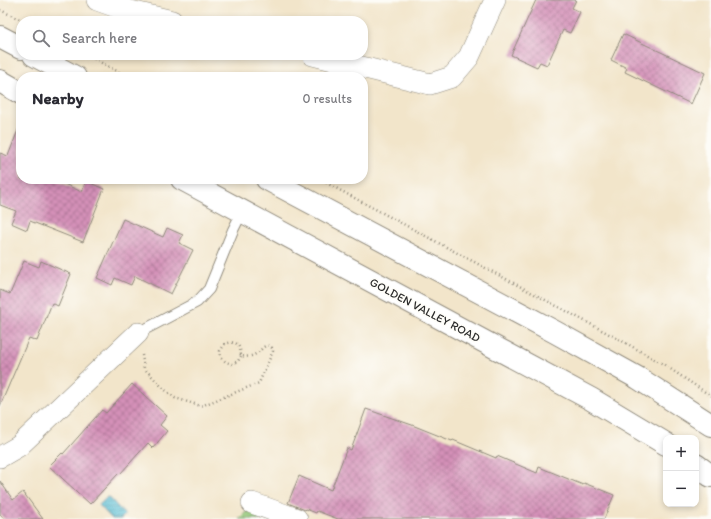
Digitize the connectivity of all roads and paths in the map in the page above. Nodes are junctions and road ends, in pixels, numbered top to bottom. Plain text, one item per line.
1 (97, 0) edge
2 (495, 0) edge
3 (0, 10) edge
4 (151, 16) edge
5 (16, 17) edge
6 (0, 37) edge
7 (16, 45) edge
8 (44, 60) edge
9 (96, 60) edge
10 (333, 60) edge
11 (66, 72) edge
12 (119, 72) edge
13 (0, 82) edge
14 (16, 90) edge
15 (191, 184) edge
16 (277, 184) edge
17 (328, 184) edge
18 (242, 212) junction
19 (138, 333) junction
20 (241, 356) junction
21 (711, 396) edge
22 (711, 426) edge
23 (663, 442) edge
24 (0, 457) edge
25 (699, 467) edge
26 (711, 476) edge
27 (252, 503) dead end
28 (297, 519) edge

1 - 4 street
2 - 10 street
3 - 5 path
6 - 7 main road
8 - 11 main road
9 - 12 path
13 - 14 main road
15 - 18 main road, GOLDEN VALLEY ROAD
16 - 22 main road
17 - 21 path
18 - 19 lane
18 - 23 main road, GOLDEN VALLEY ROAD
19 - 20 path
19 - 24 street
20 - 20 path
25 - 26 main road
27 - 28 street

